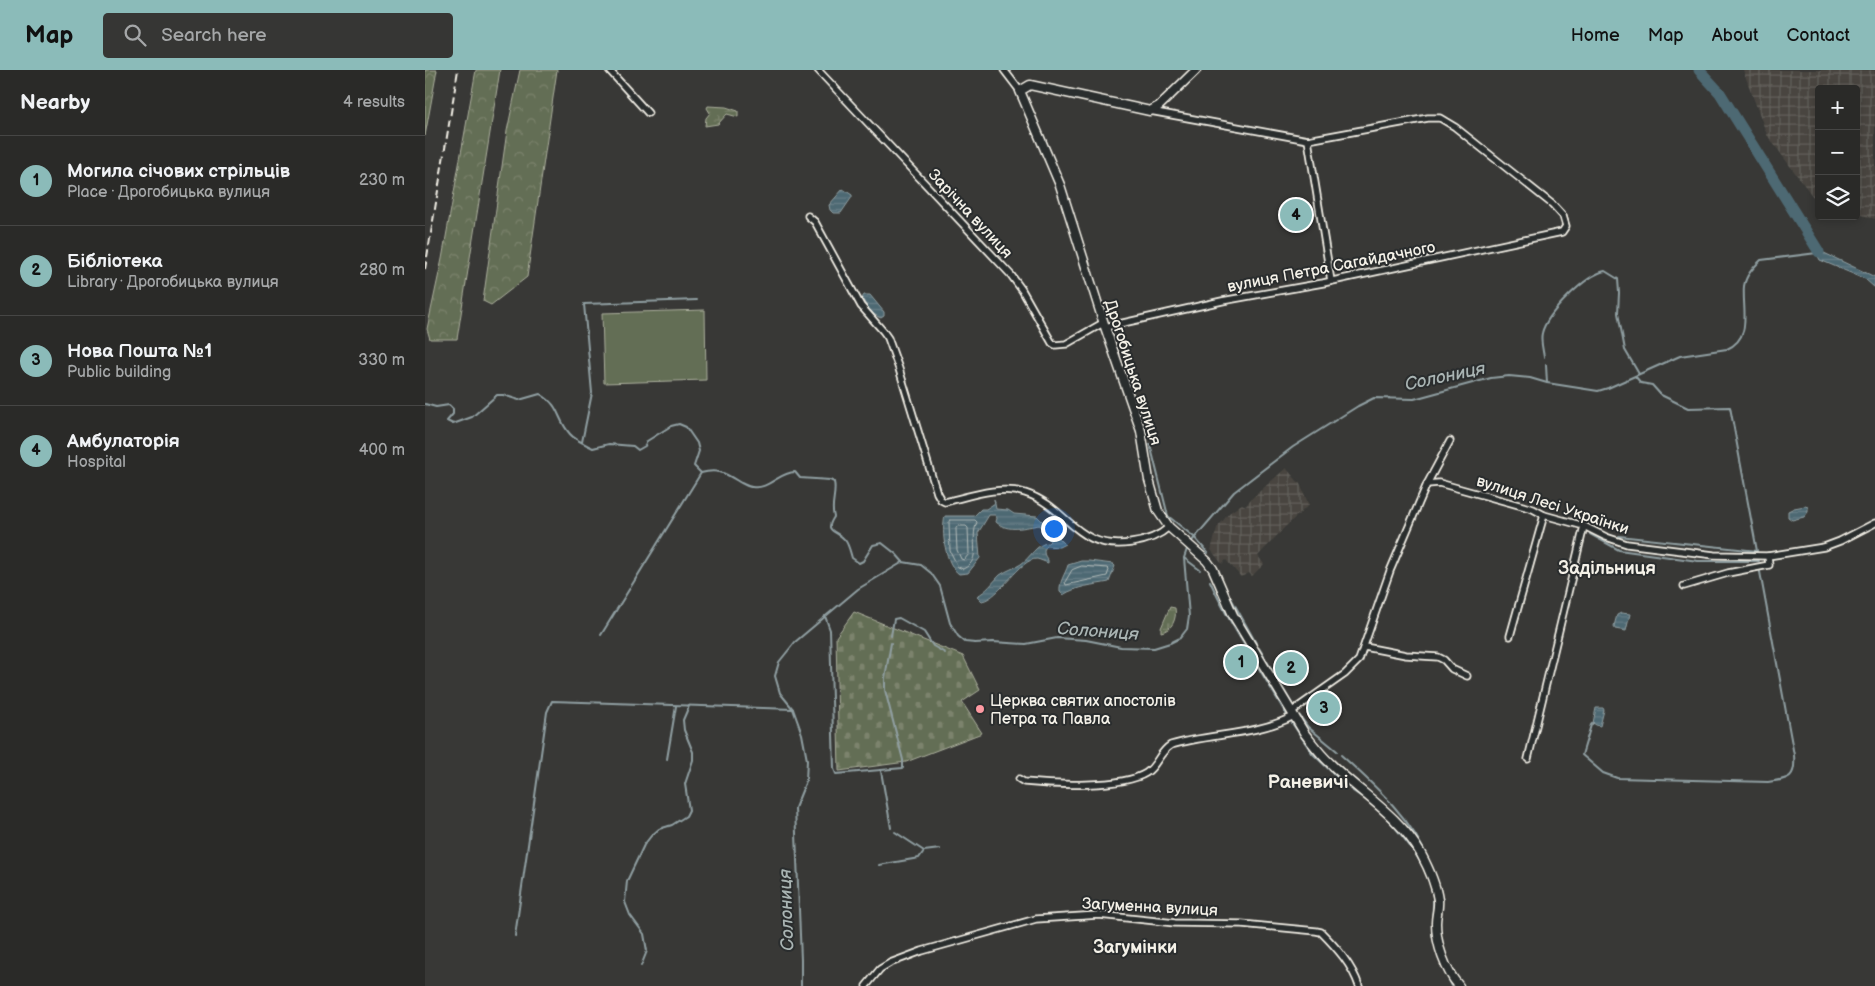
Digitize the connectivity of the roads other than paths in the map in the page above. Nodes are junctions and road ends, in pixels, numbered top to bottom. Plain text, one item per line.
1 (609, 70) edge
2 (818, 70) edge
3 (1004, 70) edge
4 (1196, 70) edge
5 (1021, 91) junction
6 (1150, 111) junction
7 (648, 112) dead end
8 (1309, 140) junction
9 (808, 216) dead end
10 (1331, 281) junction
11 (1104, 325) junction
12 (1450, 441) dead end
13 (1427, 484) junction
14 (1544, 515) junction
15 (1875, 523) edge
16 (1584, 526) junction
17 (1169, 527) junction
18 (1768, 556) junction
19 (1683, 586) dead end
20 (1510, 636) dead end
21 (1365, 647) junction
22 (1467, 676) dead end
23 (1293, 714) junction
24 (1529, 759) dead end
25 (1019, 778) dead end
26 (866, 986) edge
27 (1359, 986) edge
28 (1459, 986) edge

1 - 7 street
2 - 11 street, Зарічна вулиця
3 - 5 street, Дрогобицька вулиця
4 - 6 street
5 - 6 street
5 - 11 street, Дрогобицька вулиця
6 - 8 street
8 - 10 street
8 - 10 street, вулиця Петра Сагайдачного
9 - 17 street
10 - 11 street, вулиця Петра Сагайдачного
11 - 17 street, Дрогобицька вулиця
12 - 13 street
13 - 14 street, вулиця Лесі Українки
13 - 21 street
14 - 16 street, вулиця Лесі Українки
14 - 20 street
15 - 18 street, вулиця Лесі Українки
16 - 18 street, вулиця Лесі Українки
16 - 24 street
17 - 23 street, Дрогобицька вулиця
18 - 19 street
21 - 22 street
21 - 23 street
23 - 25 street
23 - 28 street, Дрогобицька вулиця
26 - 27 street, Загуменна вулиця

